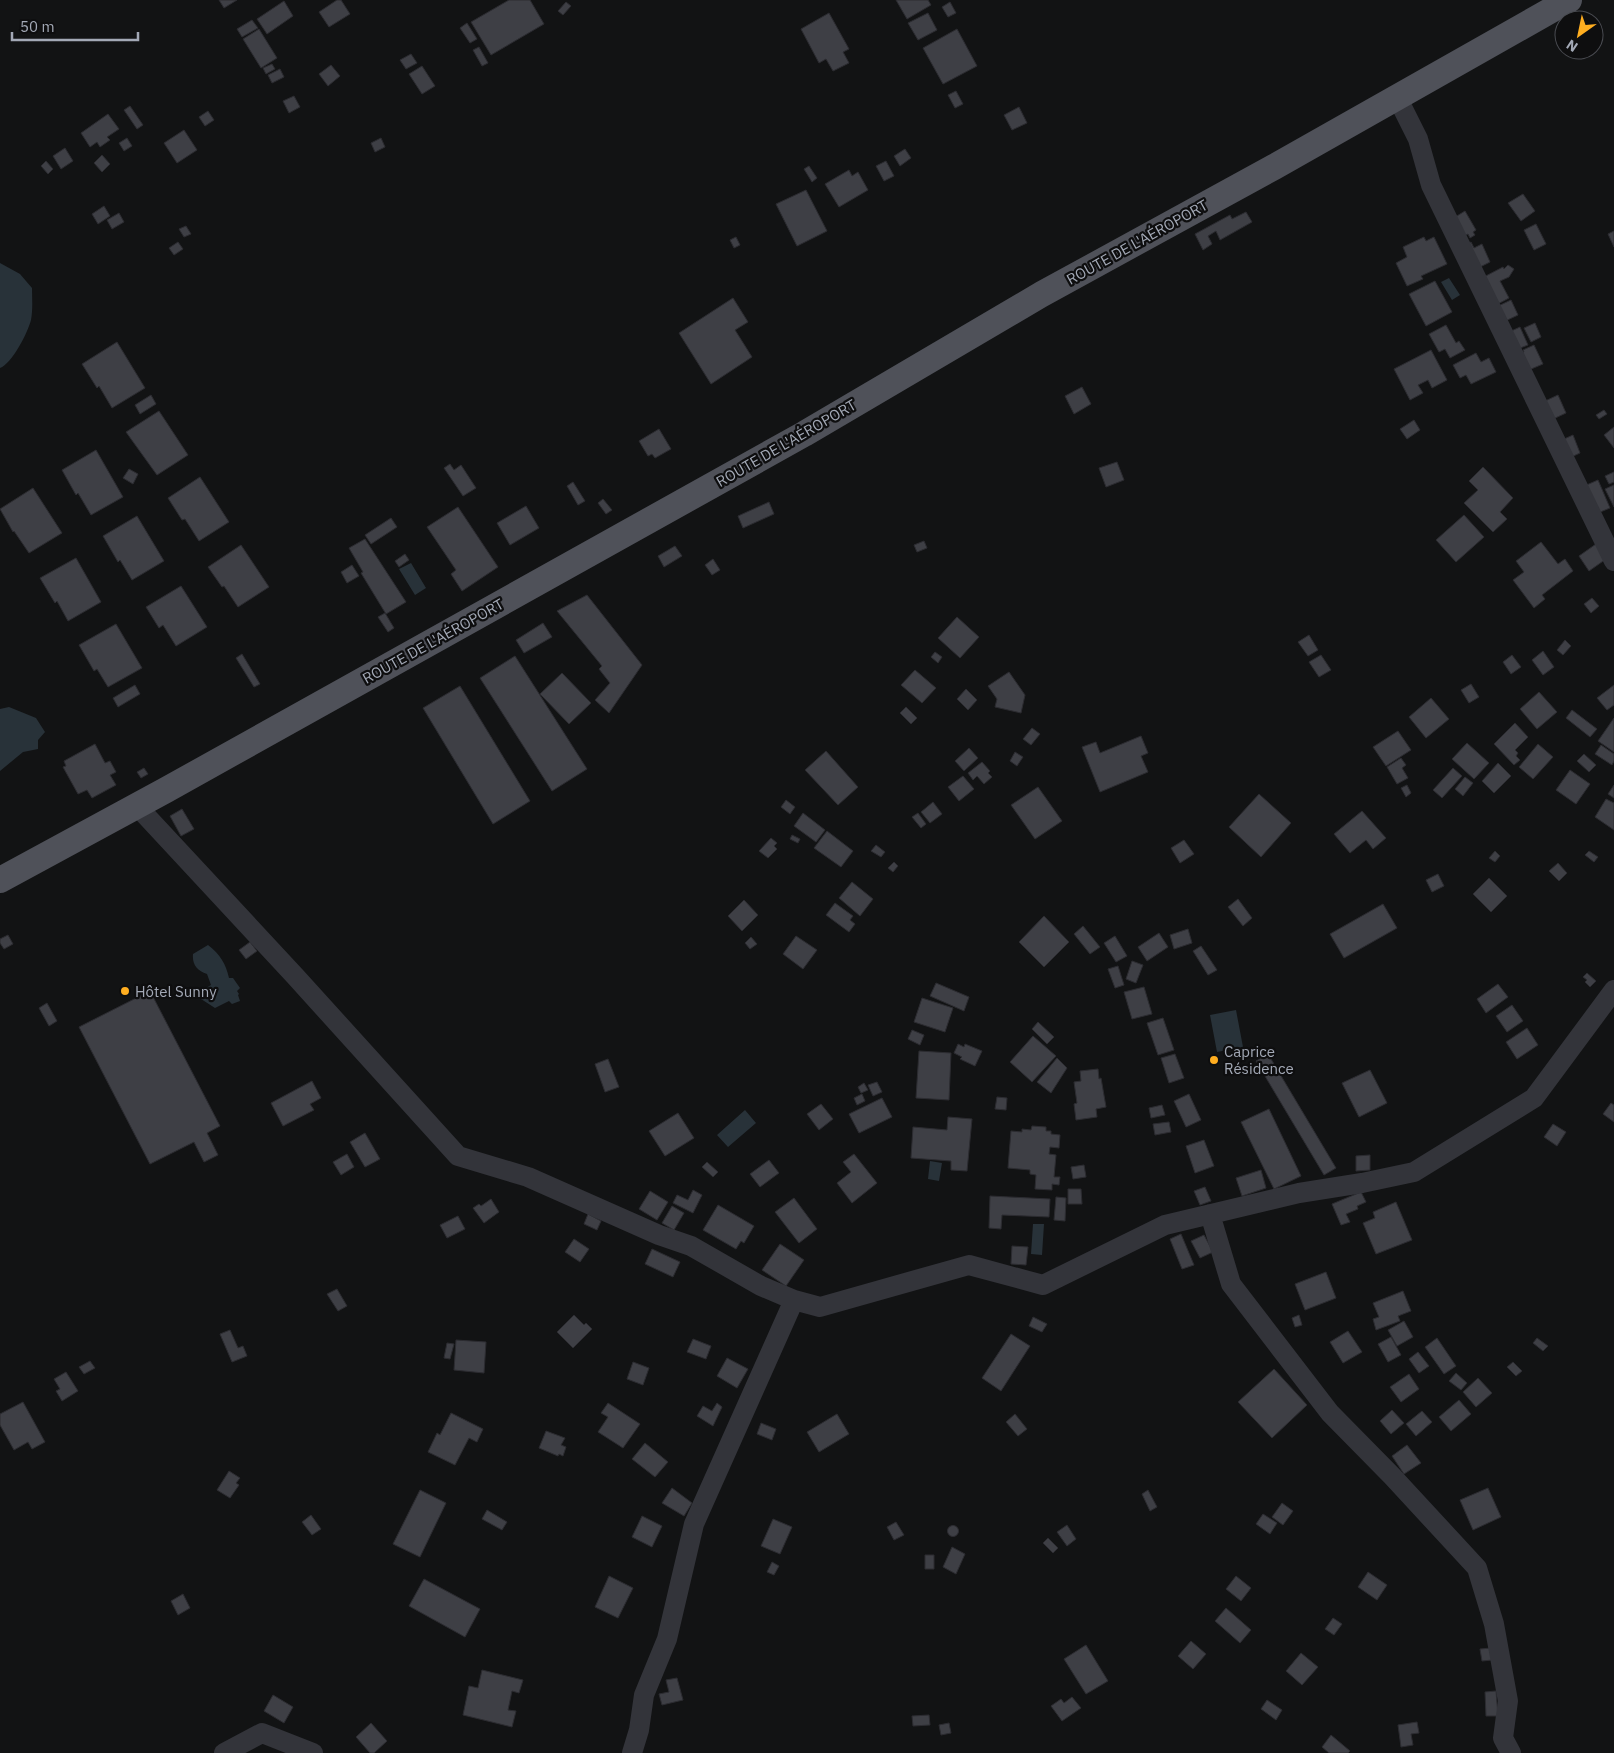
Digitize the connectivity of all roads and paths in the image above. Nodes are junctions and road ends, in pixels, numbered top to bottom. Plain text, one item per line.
1 (1569, 0) edge
2 (1401, 106) junction
3 (1614, 561) edge
4 (137, 806) junction
5 (0, 880) edge
6 (1614, 990) edge
7 (1210, 1214) junction
8 (794, 1300) junction
9 (224, 1753) edge
10 (313, 1753) edge
11 (632, 1753) edge
12 (1511, 1753) edge

1 - 2 main road, ROUTE DE L'AÉROPORT
2 - 3 street
2 - 4 main road, ROUTE DE L'AÉROPORT
4 - 5 main road, ROUTE DE L'AÉROPORT
4 - 8 street
6 - 7 street
7 - 8 street
7 - 12 street
8 - 11 street
9 - 10 street

